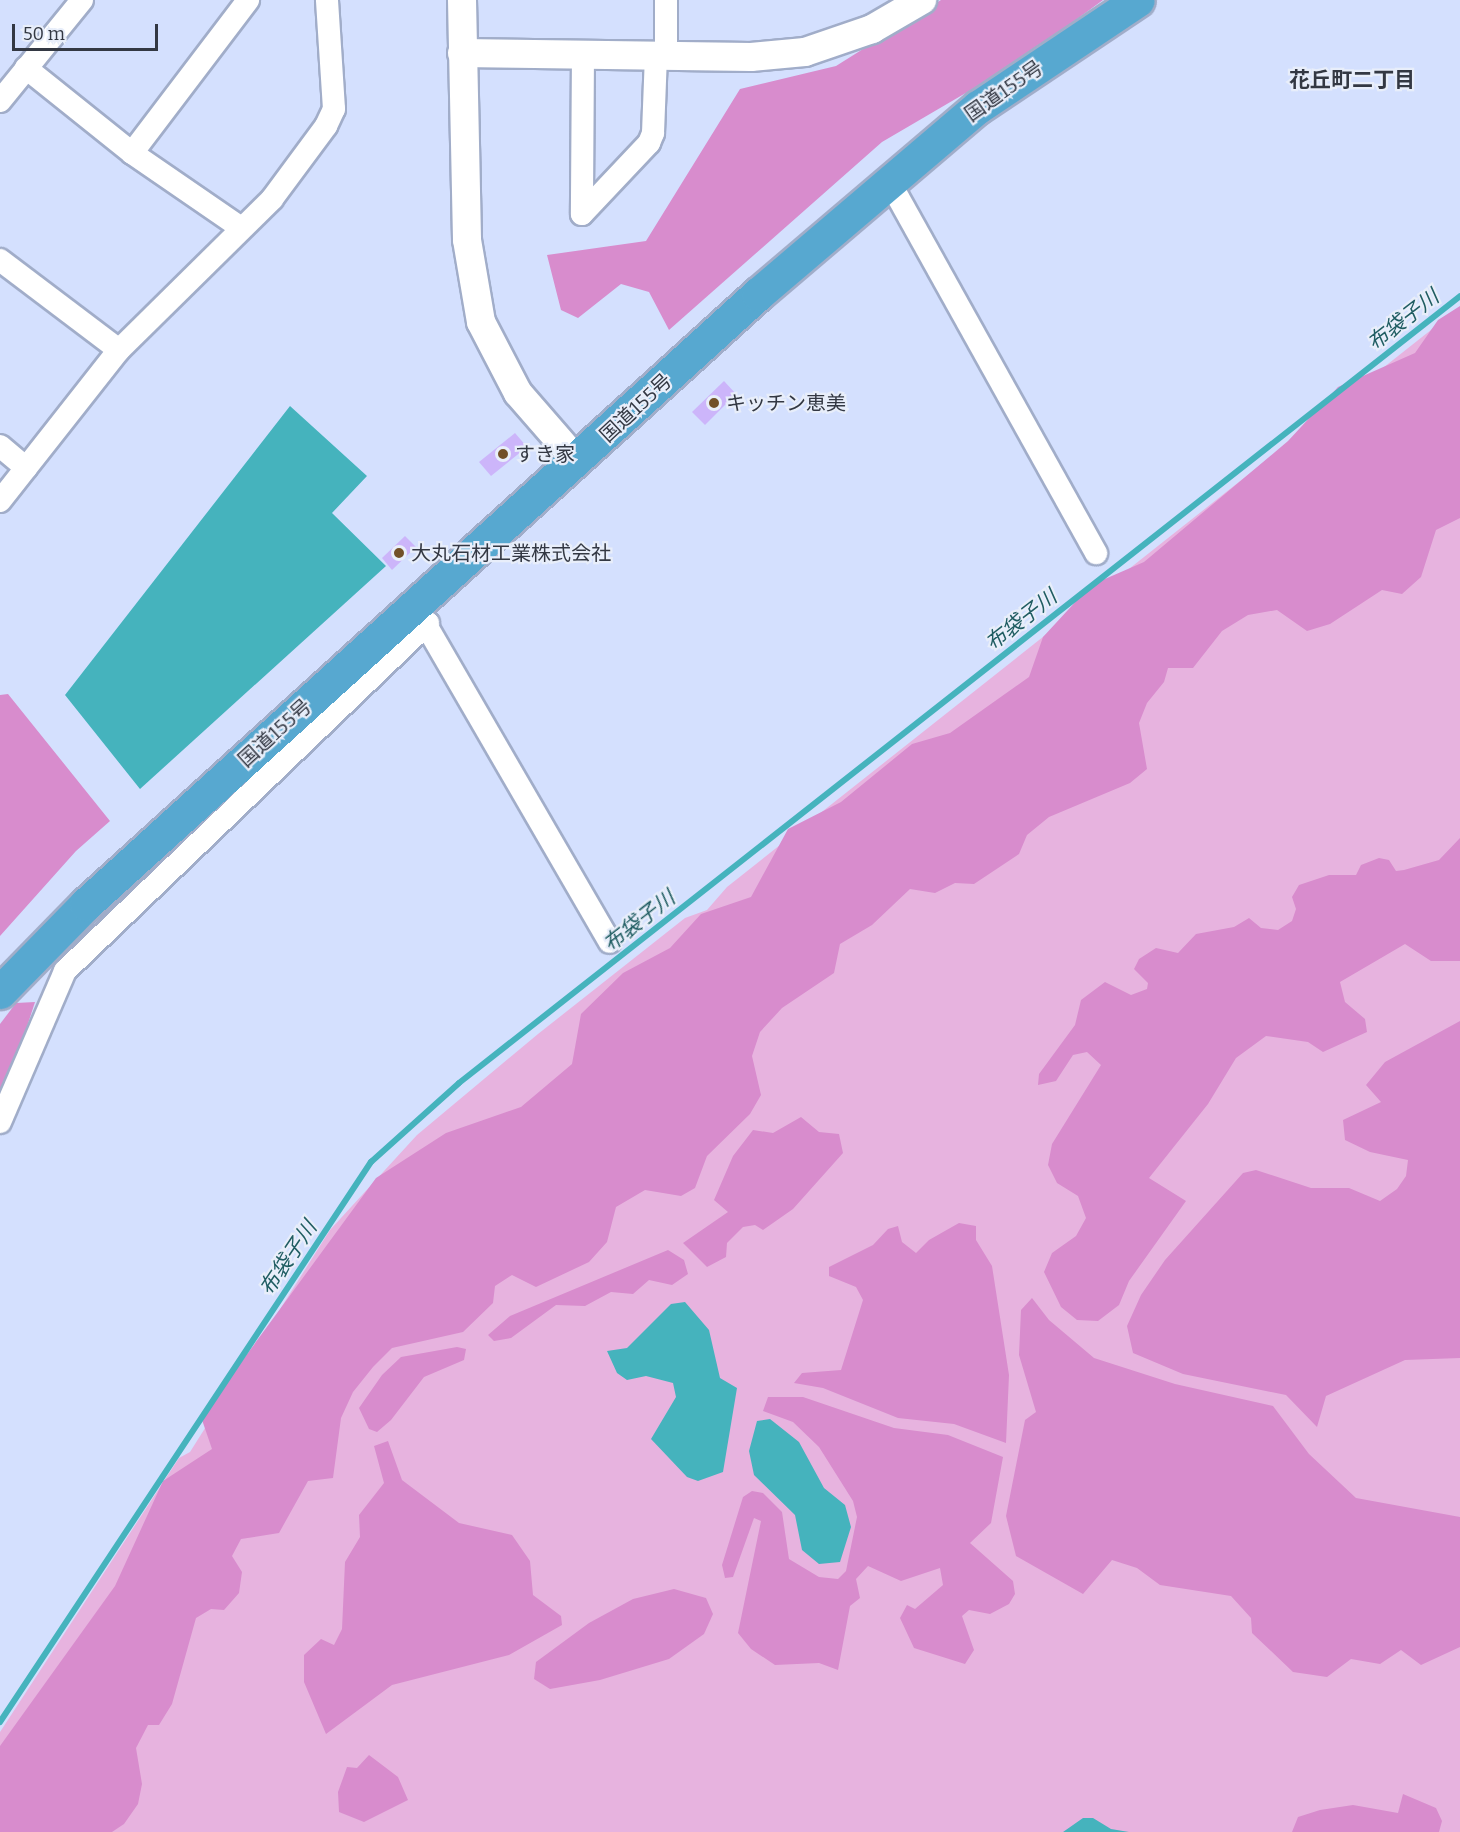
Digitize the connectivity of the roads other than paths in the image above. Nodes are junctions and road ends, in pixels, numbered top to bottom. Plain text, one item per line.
1 (82, 0) edge
2 (248, 0) edge
3 (327, 0) edge
4 (462, 0) edge
5 (666, 0) edge
6 (922, 0) edge
7 (1138, 0) edge
8 (462, 53) junction
9 (584, 53) junction
10 (661, 55) junction
11 (26, 68) junction
12 (0, 101) edge
13 (132, 153) junction
14 (889, 181) junction
15 (241, 228) junction
16 (0, 260) edge
17 (119, 350) junction
18 (0, 446) edge
19 (578, 462) junction
20 (26, 468) junction
21 (0, 501) edge
22 (1096, 553) dead end
23 (421, 615) junction
24 (610, 942) dead end
25 (0, 992) edge
26 (0, 1122) edge

1 - 11 street
2 - 13 street
3 - 15 street
4 - 8 street
5 - 10 street
6 - 10 street
7 - 14 highway, 国道155号
8 - 9 street
8 - 19 street
9 - 10 street
9 - 10 street
11 - 12 street
11 - 13 street
13 - 15 street
14 - 19 highway, 国道155号
14 - 22 street
15 - 17 street
16 - 17 street
17 - 20 street
18 - 20 street
19 - 23 highway, 国道155号
20 - 21 street
23 - 24 street
23 - 25 highway, 国道155号
23 - 26 street

